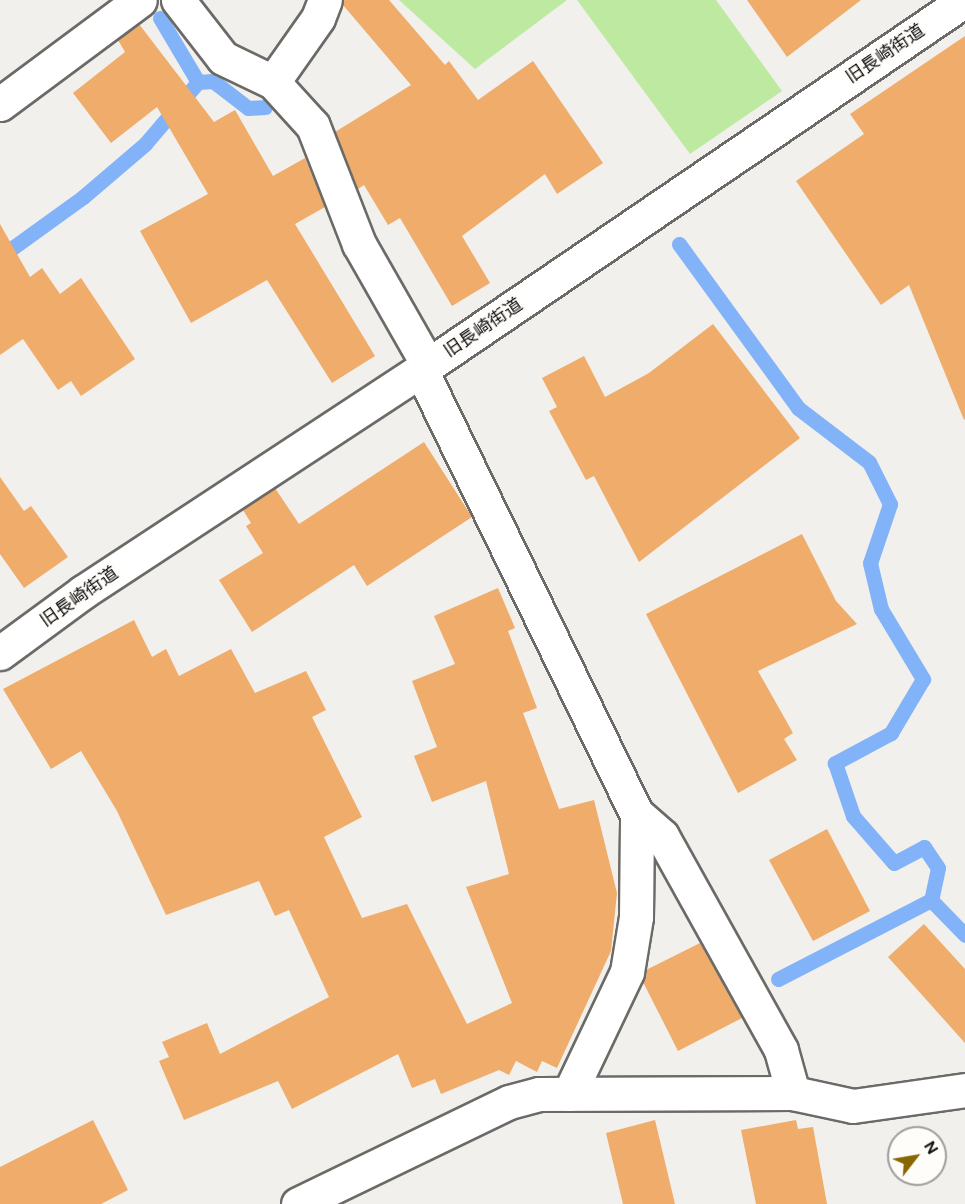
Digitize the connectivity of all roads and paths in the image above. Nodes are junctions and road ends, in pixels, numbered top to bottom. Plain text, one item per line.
1 (140, 0) edge
2 (178, 0) edge
3 (325, 0) edge
4 (965, 0) edge
5 (273, 82) junction
6 (0, 104) edge
7 (424, 368) junction
8 (0, 653) edge
9 (637, 814) junction
10 (965, 1090) edge
11 (793, 1093) junction
12 (569, 1094) junction
13 (298, 1204) edge

1 - 6 street
2 - 5 street
3 - 5 street
4 - 7 street, 旧長崎街道
5 - 7 street
7 - 8 street, 旧長崎街道
7 - 9 street
9 - 11 street
9 - 12 street
10 - 11 street
11 - 12 street
12 - 13 street

